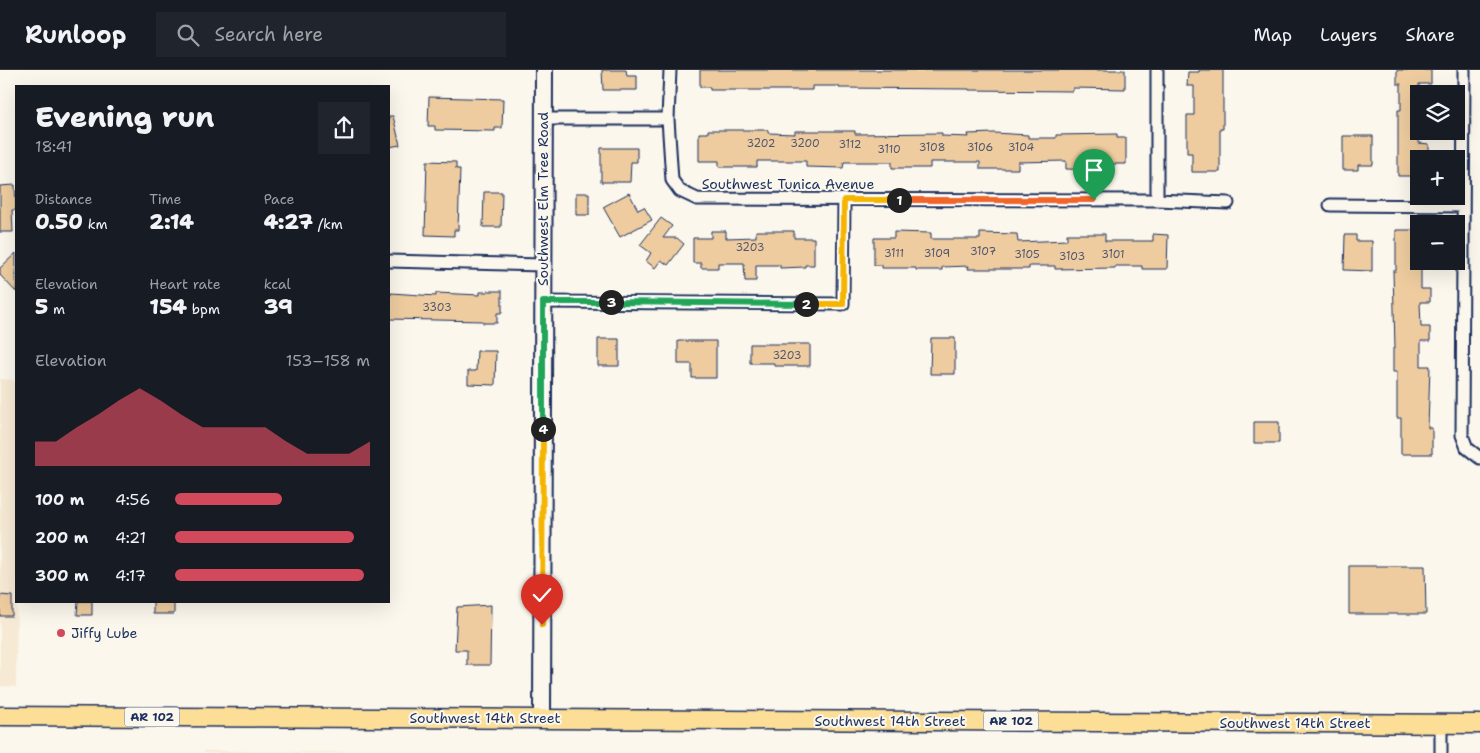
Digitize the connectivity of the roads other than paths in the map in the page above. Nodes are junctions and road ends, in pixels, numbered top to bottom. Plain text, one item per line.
1 (544, 70) edge
2 (670, 70) edge
3 (1157, 70) edge
4 (1464, 70) edge
5 (544, 119) junction
6 (668, 119) junction
7 (844, 200) junction
8 (1157, 200) junction
9 (1228, 203) dead end
10 (1330, 205) dead end
11 (1463, 206) junction
12 (390, 261) edge
13 (543, 265) junction
14 (543, 302) junction
15 (1476, 455) edge
16 (0, 716) edge
17 (542, 718) junction
18 (1440, 724) junction
19 (1480, 724) edge
20 (1441, 753) edge

1 - 5 street, Southwest Elm Tree Road
2 - 6 street
3 - 8 street
4 - 11 street
5 - 6 street
5 - 13 street, Southwest Elm Tree Road
6 - 7 street, Southwest Tunica Avenue
7 - 8 street, Southwest Tunica Avenue
7 - 14 street
8 - 9 street, Southwest Tunica Avenue
10 - 11 street
11 - 15 street
12 - 13 street
13 - 14 street, Southwest Elm Tree Road
14 - 17 street, Southwest Elm Tree Road
16 - 17 main road, Southwest 14th Street / AR 102
17 - 18 main road, Southwest 14th Street / AR 102
18 - 19 main road, Southwest 14th Street / AR 102
18 - 20 street

